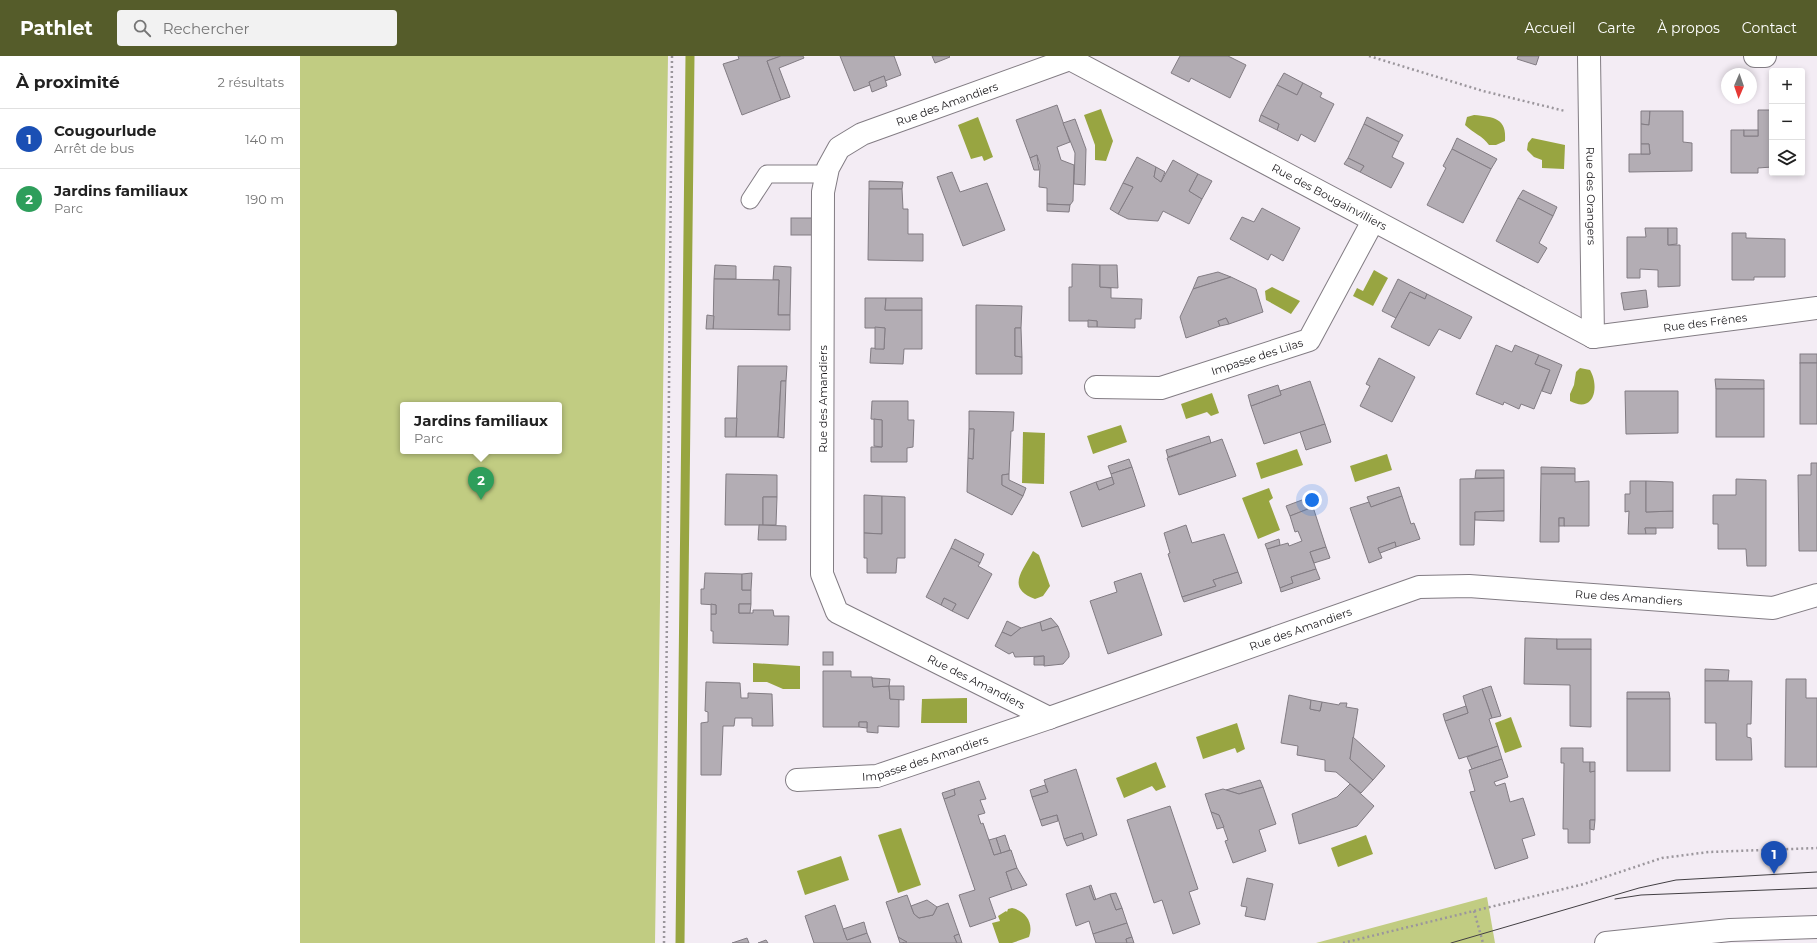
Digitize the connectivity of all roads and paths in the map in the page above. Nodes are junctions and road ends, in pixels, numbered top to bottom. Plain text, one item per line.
1 (672, 56) edge
2 (1369, 56) edge
3 (1589, 56) edge
4 (1755, 56) edge
5 (1765, 56) edge
6 (1069, 58) edge
7 (1590, 117) junction
8 (826, 174) junction
9 (750, 200) dead end
10 (1373, 221) junction
11 (1817, 308) edge
12 (1593, 336) junction
13 (1096, 387) dead end
14 (1817, 595) edge
15 (1049, 718) junction
16 (797, 780) dead end
17 (1817, 848) edge
18 (1474, 911) junction
19 (1817, 927) edge
20 (664, 943) edge
21 (1343, 943) edge
22 (1482, 943) edge
23 (1606, 943) edge

1 - 20 path
2 - 7 path
3 - 7 street, Rue des Orangers
4 - 5 street
6 - 8 street, Rue des Amandiers
6 - 10 street, Rue des Bougainvilliers
7 - 12 street, Rue des Orangers
8 - 9 lane
8 - 15 street, Rue des Amandiers
10 - 12 street, Rue des Bougainvilliers
10 - 13 street, Impasse des Lilas
11 - 12 street, Rue des Frênes
14 - 15 street, Rue des Amandiers
15 - 16 street, Impasse des Amandiers
17 - 18 path
18 - 21 path
18 - 22 path
19 - 23 street

